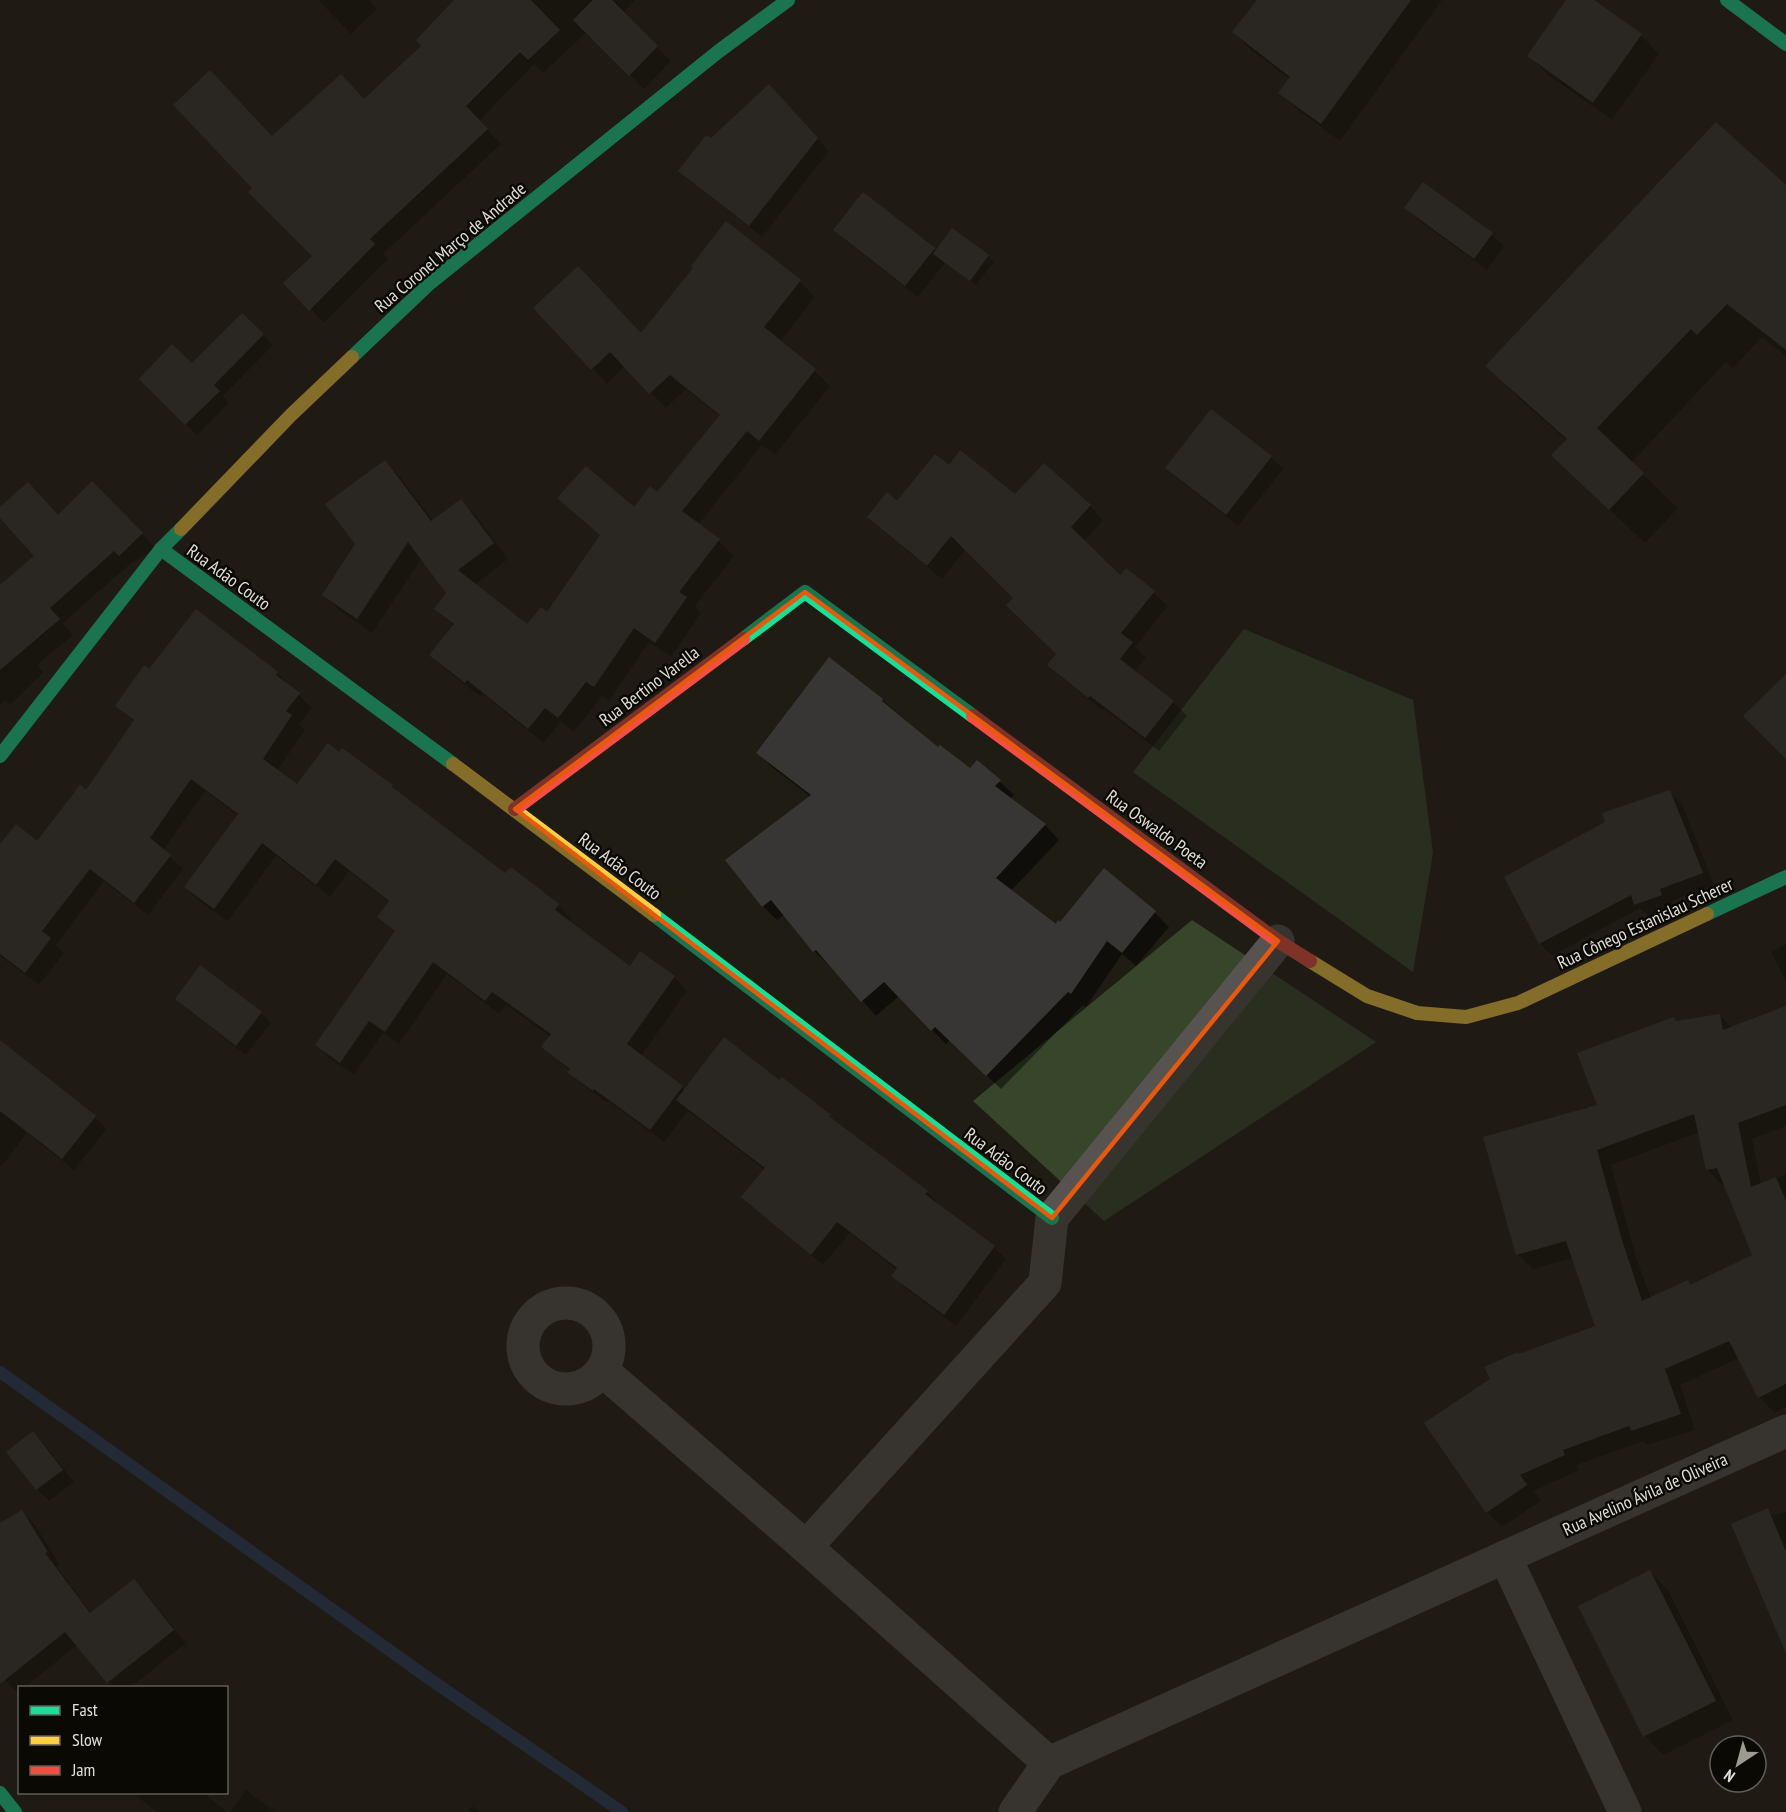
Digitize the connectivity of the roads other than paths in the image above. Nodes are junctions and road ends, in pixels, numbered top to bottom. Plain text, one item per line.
1 (788, 0) edge
2 (1727, 0) edge
3 (1786, 44) edge
4 (160, 549) junction
5 (805, 592) joint
6 (0, 756) edge
7 (516, 809) junction
8 (1786, 877) edge
9 (1278, 941) junction
10 (1518, 1003) joint
11 (1052, 1218) junction
12 (603, 1371) dead end
13 (1786, 1431) edge
14 (806, 1547) junction
15 (1505, 1557) junction
16 (1049, 1763) junction
17 (0, 1792) edge
18 (15, 1812) edge
19 (1015, 1812) edge
20 (1625, 1812) edge

1 - 4 street, Rua Coronel Março de Andrade
2 - 3 street
4 - 6 street, Rua Coronel Março de Andrade
4 - 7 street, Rua Adão Couto
5 - 7 street, Rua Bertino Varella
5 - 9 street, Rua Oswaldo Poeta
7 - 11 street, Rua Adão Couto
8 - 10 street, Rua Cônego Estanislau Scherer
9 - 10 street, Rua Oswaldo Poeta
9 - 11 street
11 - 14 street
12 - 14 street
13 - 15 street, Rua Avelino Ávila de Oliveira
14 - 16 street
15 - 16 street, Rua Avelino Ávila de Oliveira
15 - 20 street
16 - 19 street
17 - 18 street

